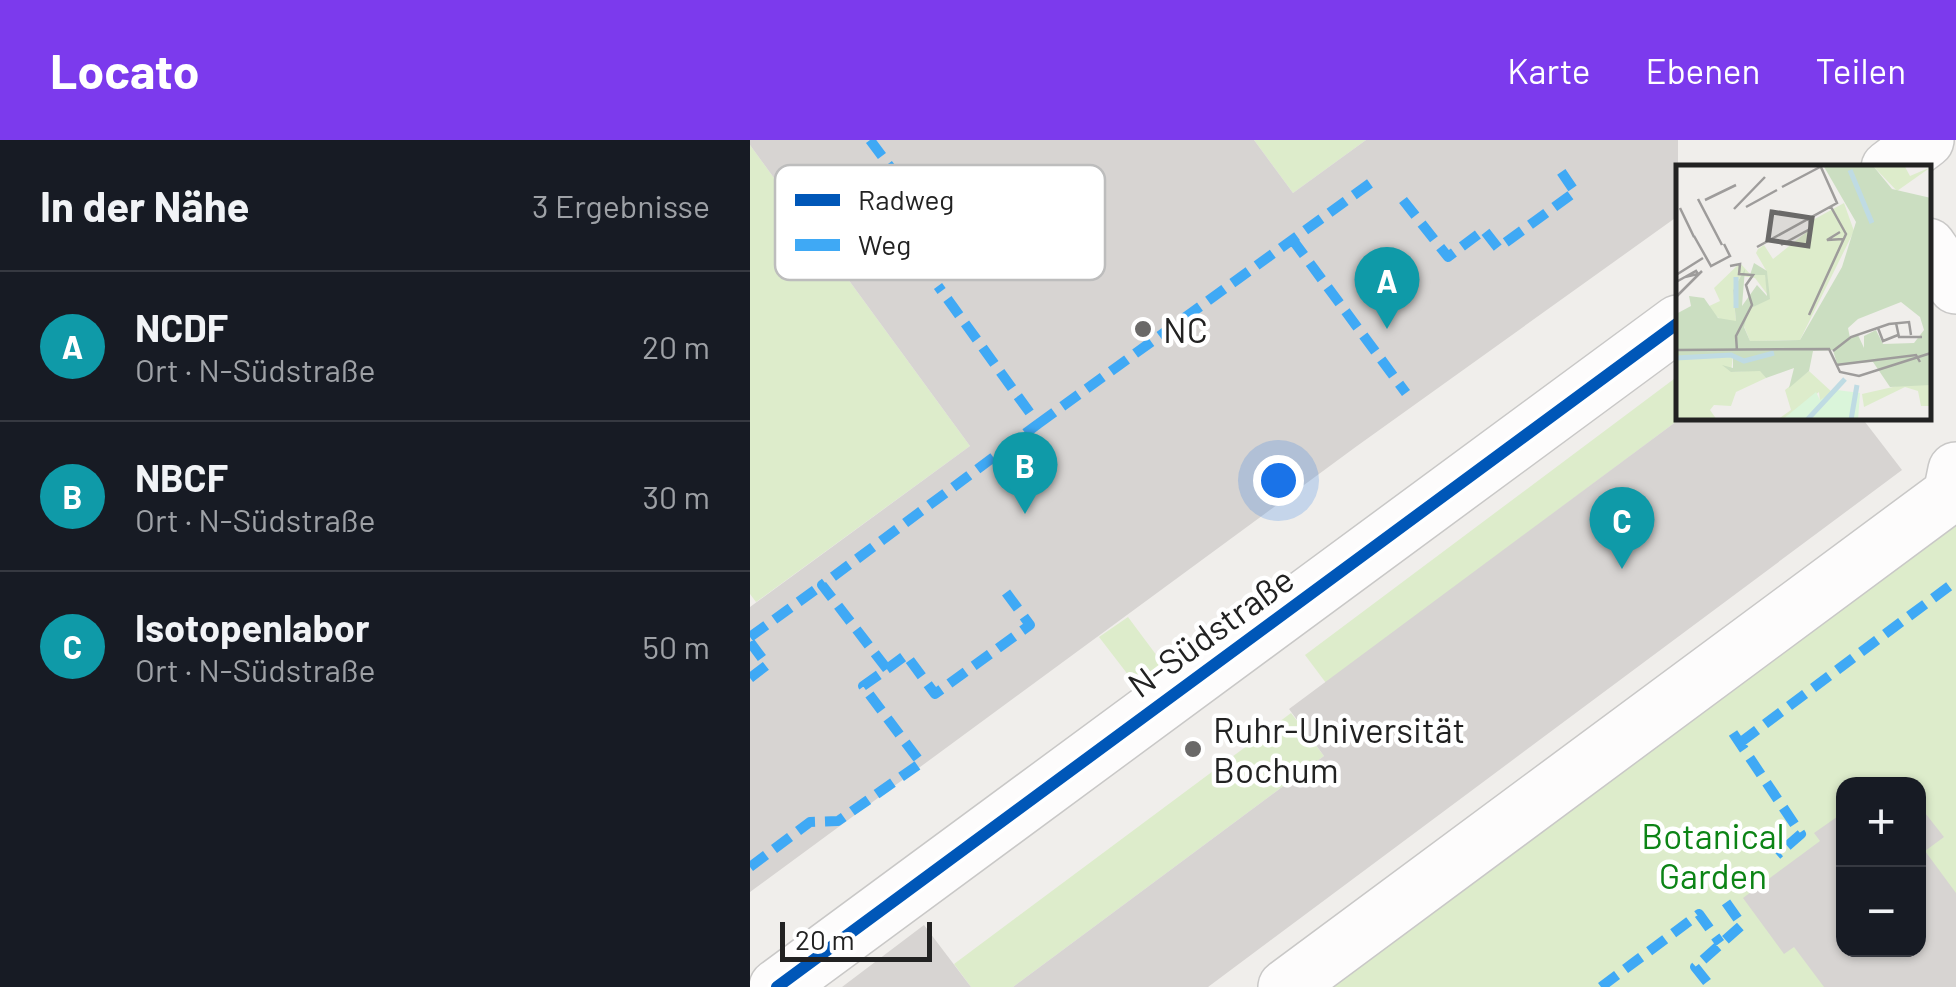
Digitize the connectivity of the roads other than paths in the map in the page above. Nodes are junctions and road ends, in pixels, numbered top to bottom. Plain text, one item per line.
1 (1926, 140) edge
2 (1893, 165) edge
3 (1931, 250) edge
4 (1956, 286) edge
5 (1676, 324) edge
6 (1956, 470) edge
7 (777, 987) edge
8 (1286, 987) edge

1 - 2 street
3 - 4 street
5 - 7 street, N-Südstraße
6 - 8 street

